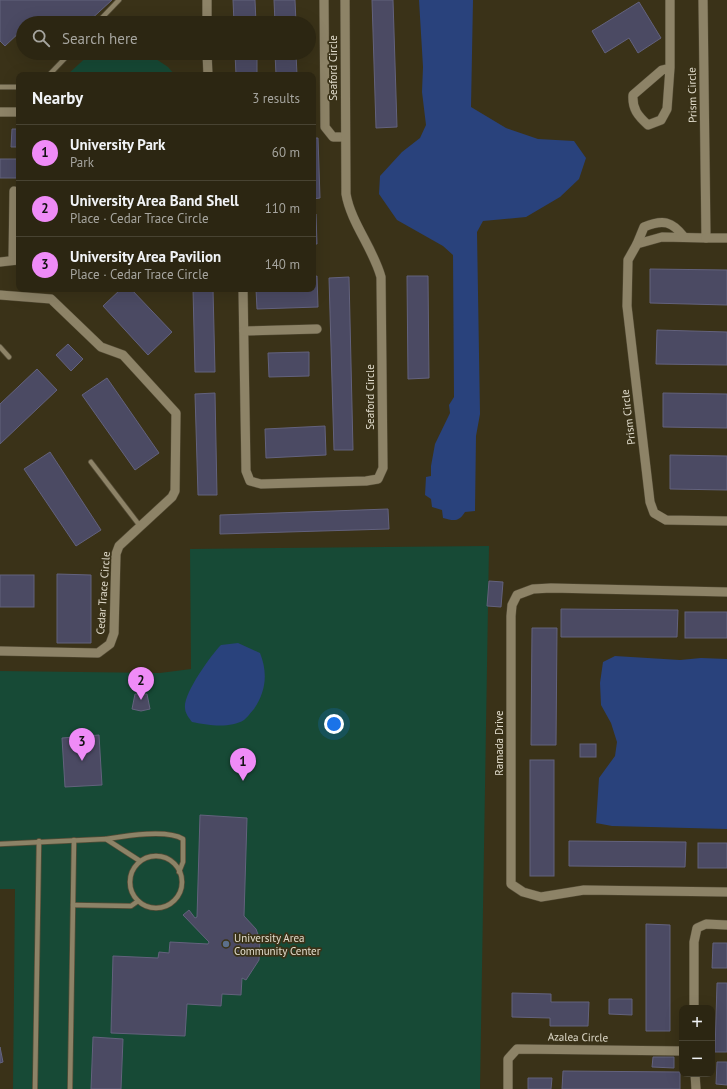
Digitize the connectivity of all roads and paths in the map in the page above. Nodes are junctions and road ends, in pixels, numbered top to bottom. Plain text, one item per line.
1 (119, 0) edge
2 (207, 0) edge
3 (324, 0) edge
4 (345, 0) edge
5 (670, 0) edge
6 (703, 0) edge
7 (104, 16) edge
8 (207, 16) edge
9 (63, 60) edge
10 (208, 60) edge
11 (670, 68) junction
12 (52, 72) edge
13 (208, 72) edge
14 (0, 87) edge
15 (16, 87) edge
16 (0, 112) edge
17 (16, 112) edge
18 (345, 137) junction
19 (14, 191) dead end
20 (684, 237) junction
21 (706, 238) junction
22 (727, 238) edge
23 (637, 244) junction
24 (16, 260) edge
25 (0, 262) edge
26 (243, 292) edge
27 (0, 296) edge
28 (317, 329) dead end
29 (244, 331) junction
30 (0, 347) edge
31 (9, 357) dead end
32 (91, 462) dead end
33 (727, 521) edge
34 (140, 526) junction
35 (727, 592) edge
36 (0, 651) edge
37 (106, 839) junction
38 (74, 840) junction
39 (39, 841) junction
40 (0, 844) edge
41 (140, 861) junction
42 (179, 872) junction
43 (727, 892) edge
44 (138, 901) junction
45 (73, 905) junction
46 (727, 924) edge
47 (694, 1005) edge
48 (679, 1051) edge
49 (695, 1077) edge
50 (35, 1089) edge
51 (70, 1089) edge
52 (508, 1089) edge
53 (696, 1089) edge

1 - 7 lane
2 - 8 street
3 - 18 street
4 - 18 street, Seaford Circle
5 - 11 street, Prism Circle
6 - 21 street, Prism Circle
9 - 12 lane
10 - 13 street
11 - 11 street, Prism Circle
14 - 15 lane
16 - 17 street
18 - 29 street, Seaford Circle
19 - 24 street
20 - 21 street
20 - 23 street
20 - 23 street, Prism Circle
21 - 22 street
23 - 33 street, Prism Circle
24 - 25 street
26 - 29 street, Seaford Circle
27 - 34 street, Cedar Trace Circle
28 - 29 street
30 - 31 lane
32 - 34 lane
34 - 36 street, Cedar Trace Circle
35 - 43 street, Ramada Drive
37 - 38 lane
37 - 41 lane
37 - 42 lane
38 - 39 lane
38 - 45 lane
39 - 40 lane
39 - 50 lane
41 - 42 lane
41 - 44 lane
42 - 44 lane
44 - 45 lane
45 - 51 lane
46 - 47 street
48 - 52 street, Azalea Circle
49 - 53 street

